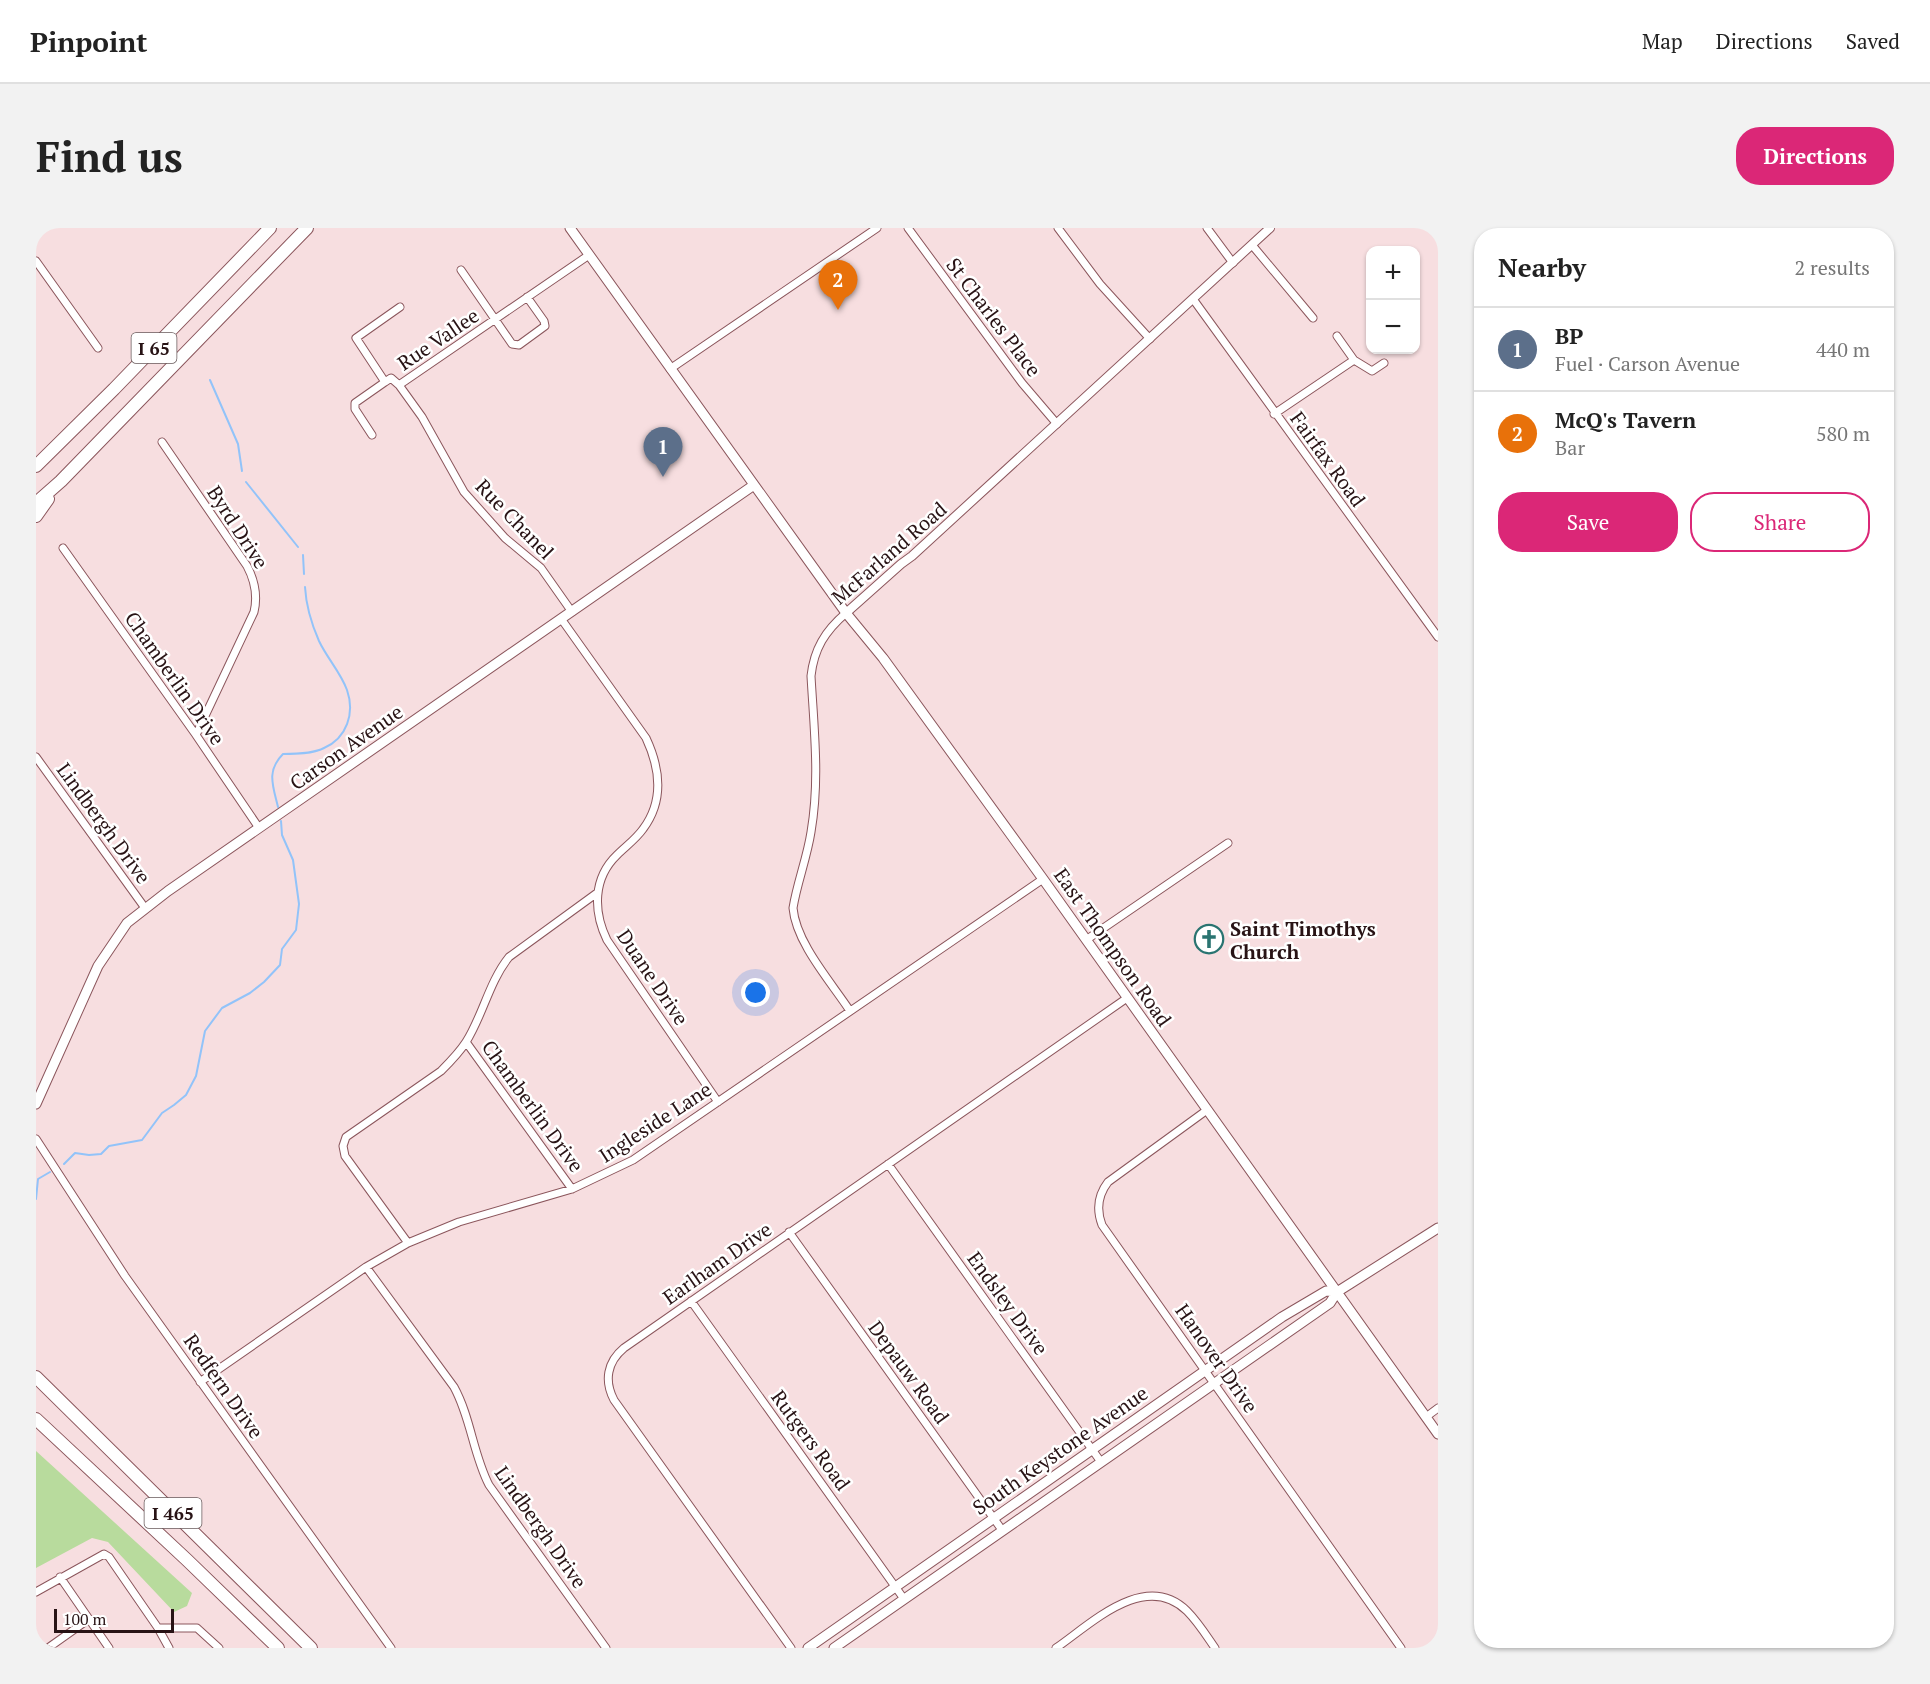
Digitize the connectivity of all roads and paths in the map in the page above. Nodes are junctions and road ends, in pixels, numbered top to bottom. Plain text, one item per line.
1 (270, 228) edge
2 (307, 228) edge
3 (570, 228) edge
4 (877, 228) edge
5 (908, 228) edge
6 (1058, 228) edge
7 (1207, 228) edge
8 (1270, 228) edge
9 (1252, 244) junction
10 (589, 255) junction
11 (36, 261) edge
12 (1233, 263) junction
13 (461, 270) dead end
14 (527, 297) junction
15 (1193, 299) junction
16 (400, 307) dead end
17 (1313, 318) dead end
18 (495, 319) junction
19 (1337, 336) dead end
20 (1150, 339) junction
21 (98, 348) dead end
22 (1354, 360) junction
23 (1384, 363) dead end
24 (670, 369) junction
25 (385, 382) junction
26 (399, 385) junction
27 (1274, 414) junction
28 (1057, 424) junction
29 (372, 435) dead end
30 (162, 442) dead end
31 (36, 466) edge
32 (61, 481) junction
33 (753, 485) junction
34 (36, 503) edge
35 (36, 516) edge
36 (63, 548) dead end
37 (573, 612) junction
38 (846, 613) junction
39 (562, 620) junction
40 (1438, 637) edge
41 (196, 735) junction
42 (36, 757) edge
43 (259, 828) junction
44 (1228, 843) dead end
45 (1043, 879) junction
46 (597, 893) junction
47 (145, 908) junction
48 (1086, 940) junction
49 (1127, 998) junction
50 (850, 1011) junction
51 (466, 1042) junction
52 (718, 1102) junction
53 (36, 1104) edge
54 (1207, 1110) junction
55 (36, 1139) edge
56 (888, 1164) junction
57 (572, 1189) junction
58 (1438, 1228) edge
59 (789, 1232) junction
60 (408, 1243) junction
61 (366, 1267) junction
62 (1337, 1292) junction
63 (691, 1301) junction
64 (1205, 1371) junction
65 (36, 1377) edge
66 (200, 1382) junction
67 (1214, 1383) junction
68 (1438, 1408) edge
69 (1426, 1417) junction
70 (36, 1419) edge
71 (1438, 1434) edge
72 (1092, 1450) junction
73 (1101, 1462) junction
74 (994, 1518) junction
75 (1002, 1530) junction
76 (60, 1577) junction
77 (895, 1587) junction
78 (36, 1592) edge
79 (903, 1599) junction
80 (89, 1619) junction
81 (158, 1628) junction
82 (48, 1648) edge
83 (109, 1648) edge
84 (169, 1648) edge
85 (219, 1648) edge
86 (278, 1648) edge
87 (311, 1648) edge
88 (391, 1648) edge
89 (606, 1648) edge
90 (791, 1648) edge
91 (808, 1648) edge
92 (834, 1648) edge
93 (1056, 1648) edge
94 (1215, 1648) edge
95 (1401, 1648) edge

1 - 31 highway, I 65
2 - 32 highway, I 65
3 - 10 main road
4 - 24 street
5 - 28 street, St Charles Place
6 - 20 street
7 - 12 street
8 - 9 street, McFarland Road
9 - 12 street, McFarland Road
9 - 17 street
10 - 14 street, Rue Vallee
10 - 24 main road
11 - 21 street
12 - 15 street, McFarland Road
13 - 18 street, Rue Vallee
14 - 18 street, Rue Vallee
14 - 18 street, Rue Vallee
15 - 20 street, McFarland Road
15 - 27 street, Fairfax Road
16 - 25 street
18 - 26 street, Rue Vallee
19 - 22 street
20 - 28 street, McFarland Road
22 - 23 street
22 - 27 street
24 - 33 main road, East Thompson Road
25 - 26 street
25 - 29 street
26 - 37 street, Rue Chanel
27 - 40 street, Fairfax Road
28 - 38 street, McFarland Road
30 - 41 street, Byrd Drive
32 - 34 highway, I 65
32 - 35 highway
33 - 37 main road, Carson Avenue
33 - 38 main road, East Thompson Road
36 - 41 street, Chamberlin Drive
37 - 39 main road, Carson Avenue
38 - 45 main road, East Thompson Road
38 - 50 street, McFarland Road
39 - 43 main road, Carson Avenue
39 - 46 street, Duane Drive
41 - 43 street, Chamberlin Drive
42 - 47 street, Lindbergh Drive
43 - 47 main road, Carson Avenue
44 - 48 street
45 - 48 main road, East Thompson Road
45 - 50 street, Ingleside Lane
46 - 51 street
46 - 52 street, Duane Drive
47 - 53 main road, Carson Avenue
48 - 49 main road, East Thompson Road
49 - 54 main road, East Thompson Road
49 - 56 street, Earlham Drive
50 - 52 street, Ingleside Lane
51 - 57 street, Chamberlin Drive
51 - 60 street
52 - 57 street, Ingleside Lane
54 - 62 main road, East Thompson Road
54 - 64 street, Hanover Drive
55 - 66 street, Redfern Drive
56 - 59 street, Earlham Drive
56 - 72 street, Endsley Drive
57 - 60 street, Ingleside Lane
58 - 62 main road, South Keystone Avenue
59 - 63 street, Earlham Drive
59 - 74 street, Depauw Road
60 - 61 street, Ingleside Lane
61 - 66 street, Ingleside Lane
61 - 89 street, Lindbergh Drive
62 - 64 main road, South Keystone Avenue
62 - 67 main road, South Keystone Avenue
62 - 69 main road, East Thompson Road
63 - 77 street, Rutgers Road
63 - 90 street, Earlham Drive
64 - 67 street, Hanover Drive
64 - 72 main road, South Keystone Avenue
65 - 87 highway, I 465
66 - 88 street, Redfern Drive
67 - 73 main road, South Keystone Avenue
67 - 95 street, Hanover Drive
68 - 69 street
69 - 71 main road, East Thompson Road
70 - 86 highway, I 465
72 - 73 street, Endsley Drive
72 - 74 main road, South Keystone Avenue
73 - 75 main road, South Keystone Avenue
74 - 75 street, Depauw Road
74 - 77 main road, South Keystone Avenue
75 - 79 main road, South Keystone Avenue
76 - 78 street
76 - 80 street
76 - 81 street
77 - 79 street, Rutgers Road
77 - 91 main road, South Keystone Avenue
79 - 92 main road, South Keystone Avenue
80 - 82 street
80 - 83 street
81 - 84 street
81 - 85 street
93 - 94 street

